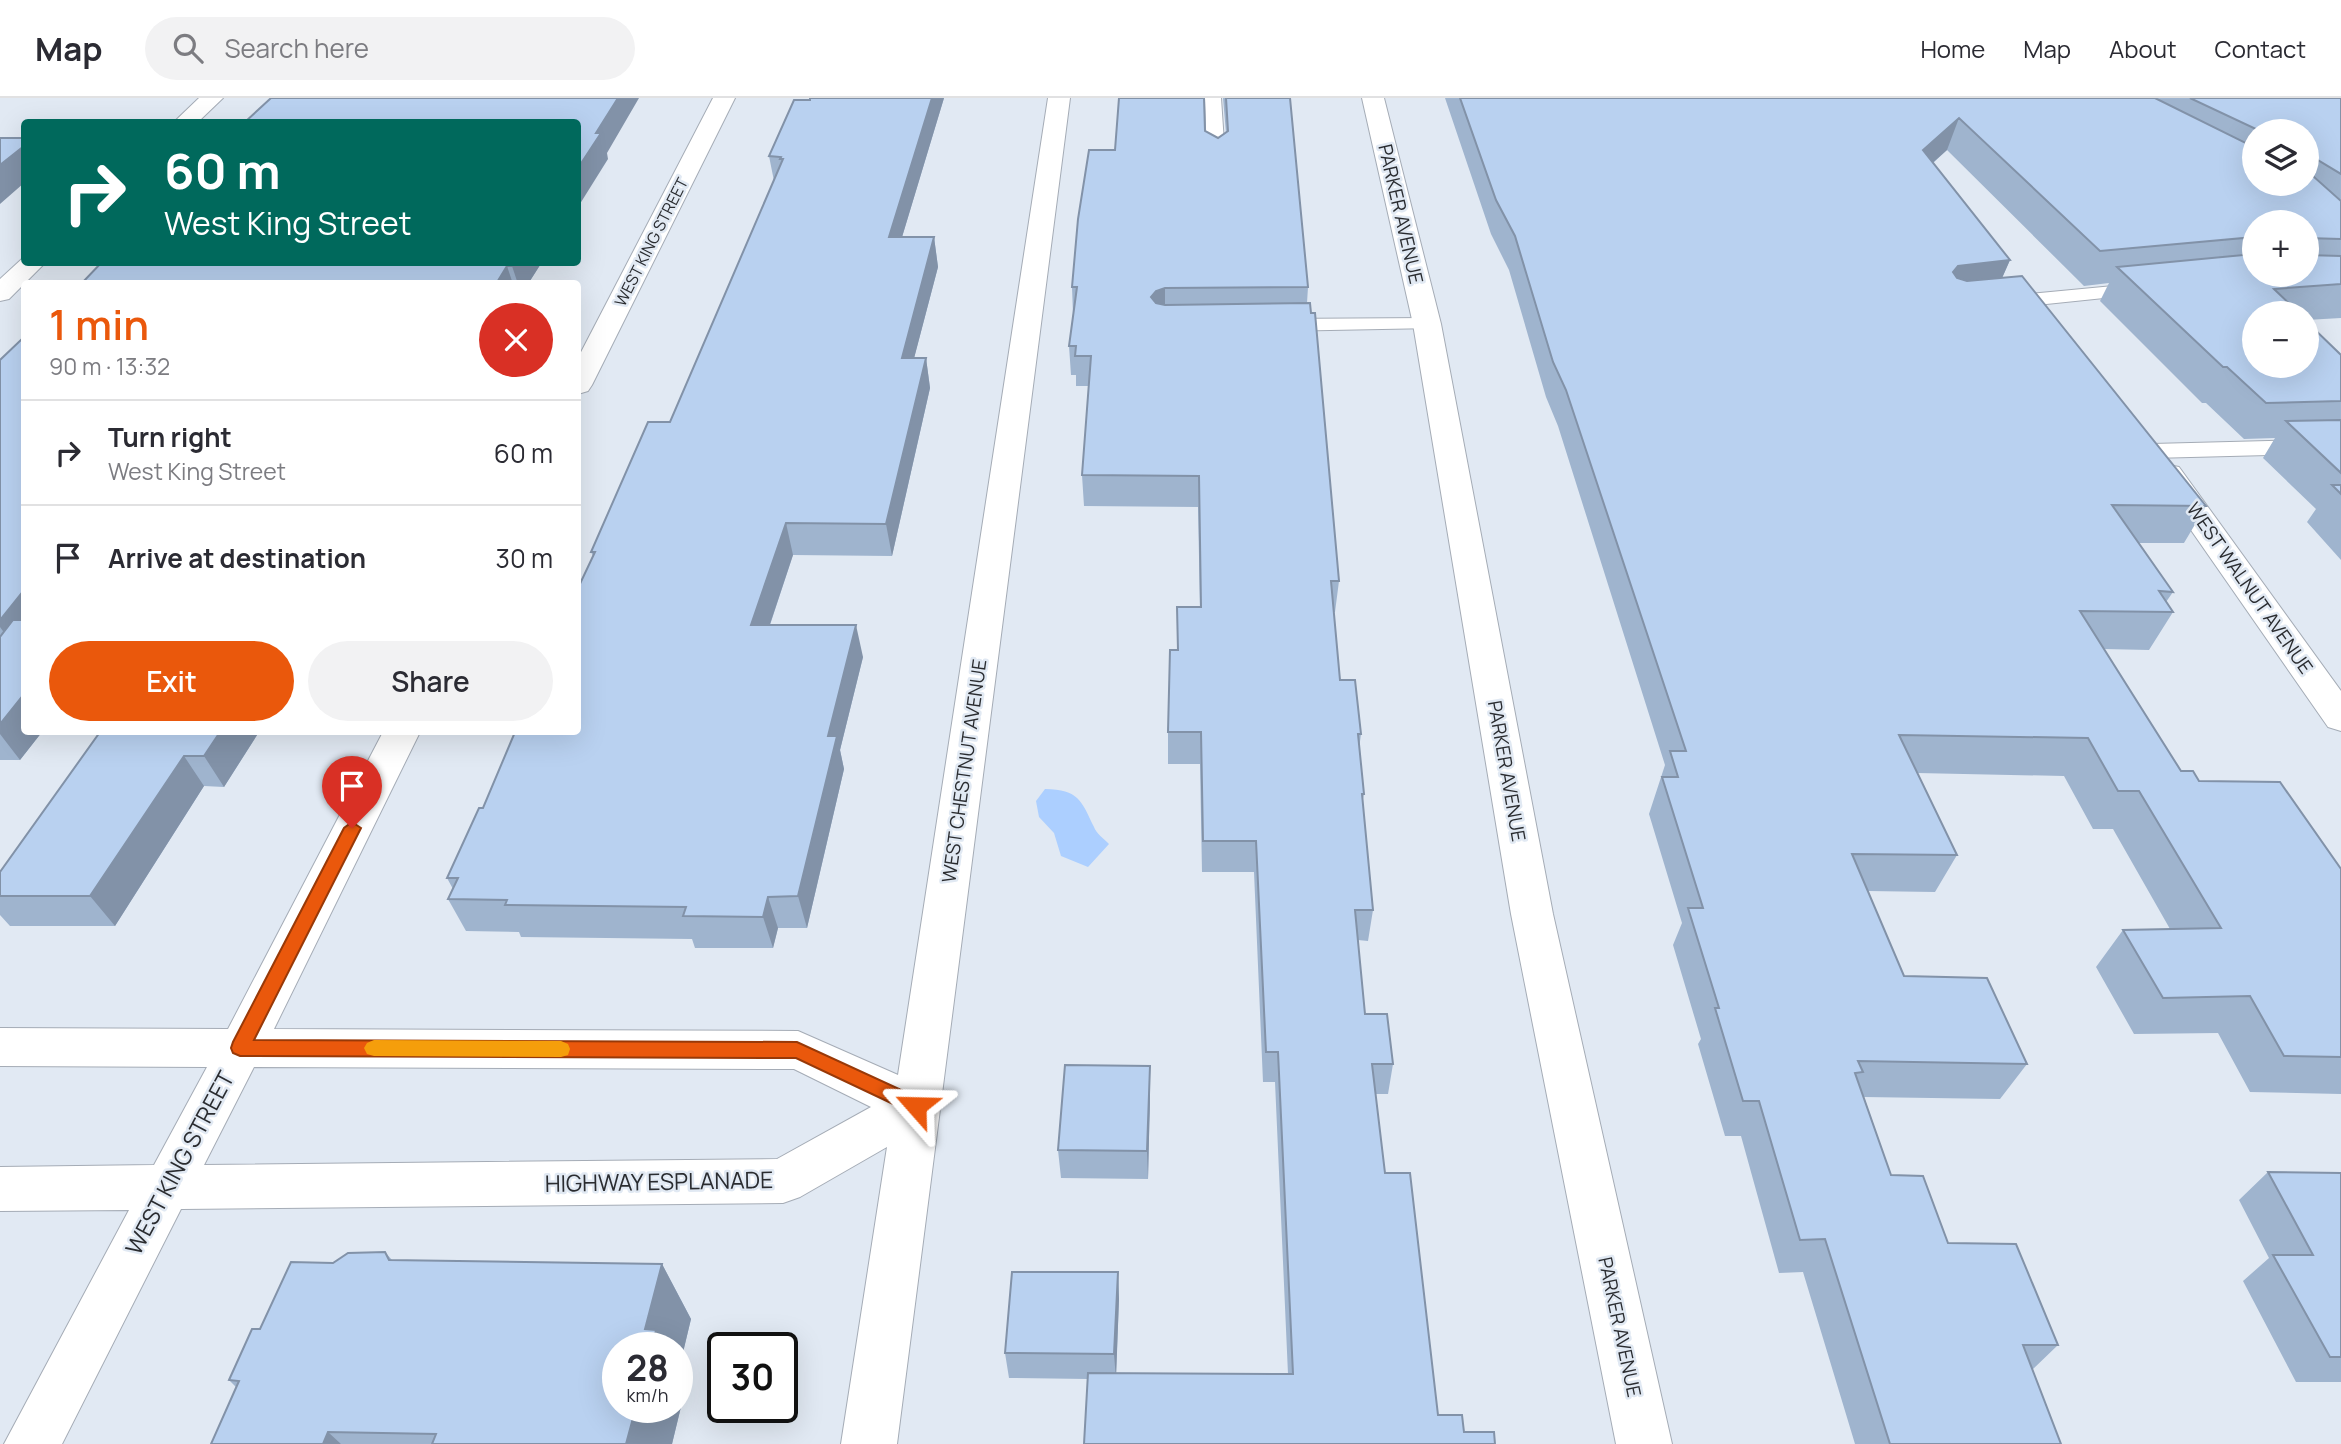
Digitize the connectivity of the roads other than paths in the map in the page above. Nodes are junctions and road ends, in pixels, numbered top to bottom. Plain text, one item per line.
1 (212, 98) edge
2 (724, 98) edge
3 (1059, 98) edge
4 (1213, 98) edge
5 (1373, 98) edge
6 (188, 119) edge
7 (1216, 158) edge
8 (29, 266) edge
9 (2160, 287) edge
10 (0, 293) edge
11 (1980, 304) edge
12 (1427, 324) junction
13 (1262, 325) edge
14 (581, 379) edge
15 (2144, 441) joint
16 (2341, 446) edge
17 (2341, 718) edge
18 (399, 735) edge
19 (0, 1047) edge
20 (240, 1048) junction
21 (916, 1106) junction
22 (0, 1189) edge
23 (166, 1189) junction
24 (32, 1444) edge
25 (869, 1444) edge
26 (1644, 1444) edge

1 - 6 street
2 - 14 street, WEST KING STREET
3 - 21 street, WEST CHESTNUT AVENUE
4 - 7 lane
5 - 12 street, PARKER AVENUE
8 - 10 street
9 - 11 lane
12 - 13 lane
12 - 26 street, PARKER AVENUE
15 - 16 lane
15 - 17 street, WEST WALNUT AVENUE
18 - 20 street, WEST KING STREET
19 - 20 street
20 - 21 street
20 - 23 street, WEST KING STREET
21 - 23 street, HIGHWAY ESPLANADE
21 - 25 street, WEST CHESTNUT AVENUE
22 - 23 street, HIGHWAY ESPLANADE
23 - 24 street, WEST KING STREET

